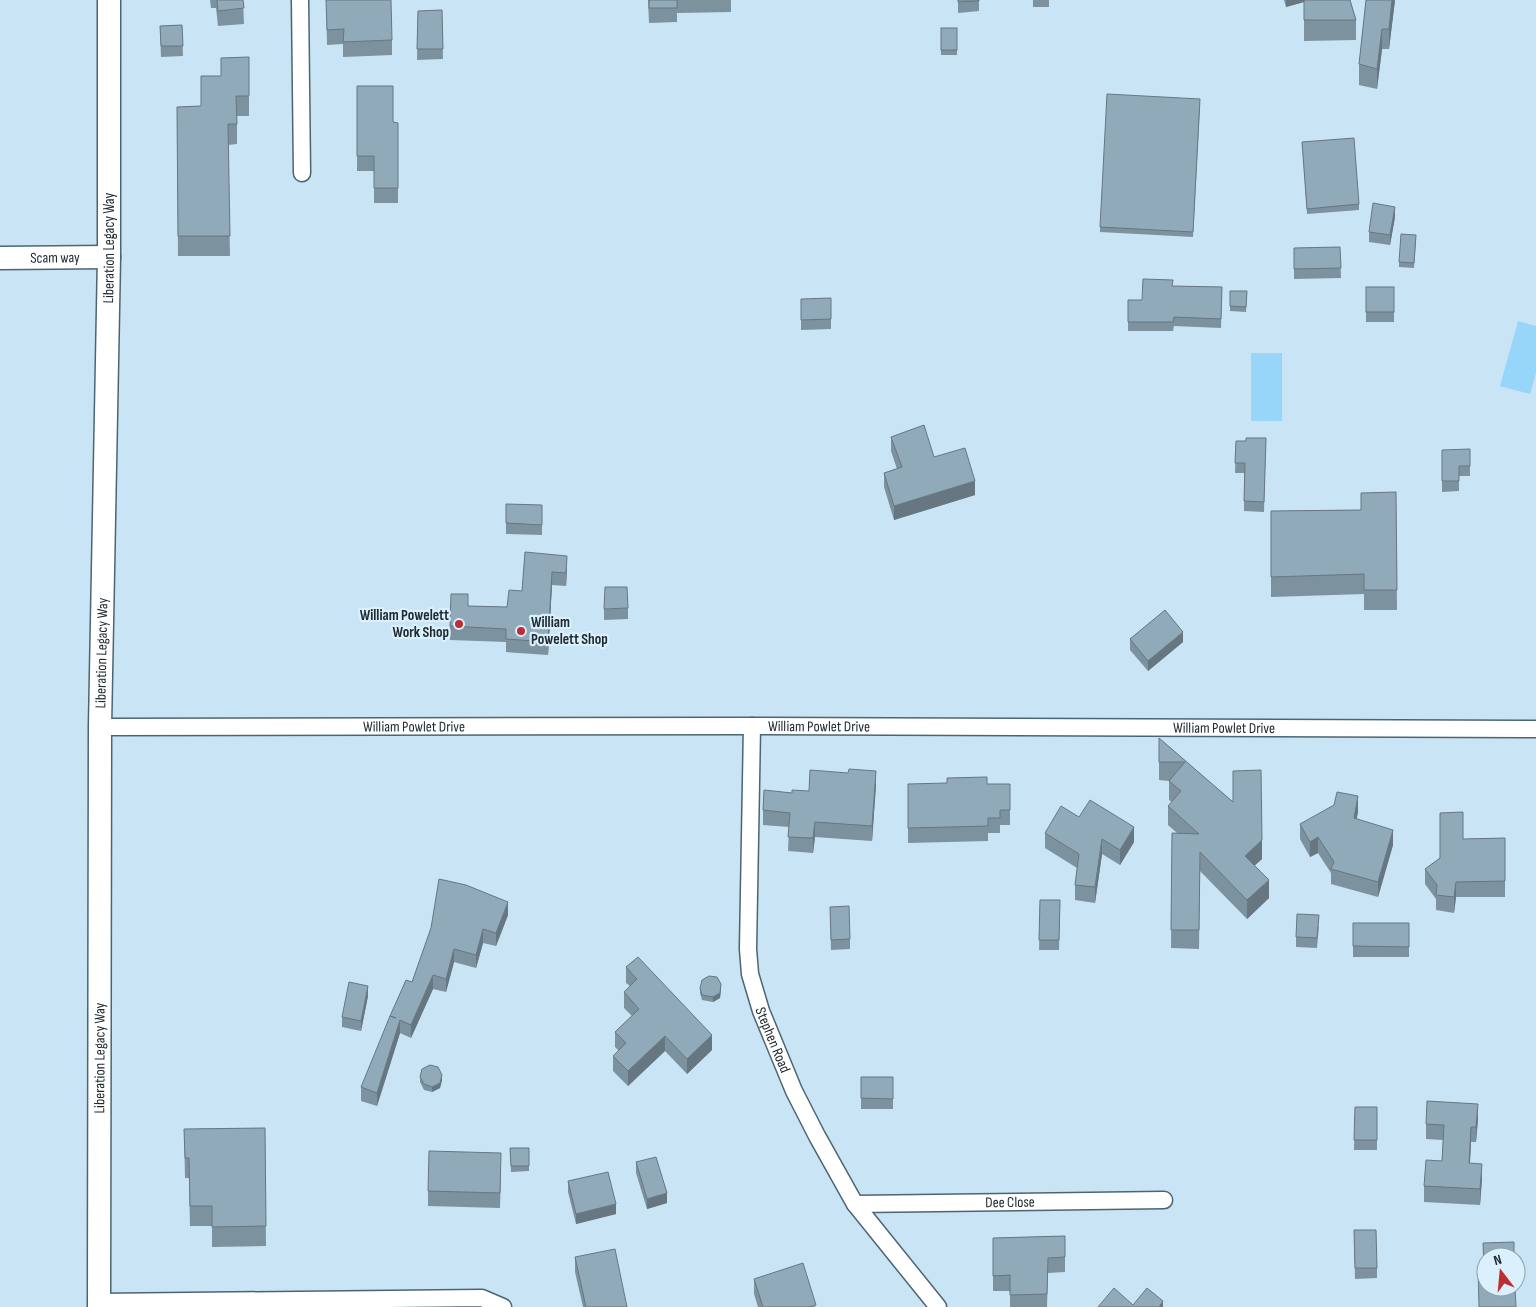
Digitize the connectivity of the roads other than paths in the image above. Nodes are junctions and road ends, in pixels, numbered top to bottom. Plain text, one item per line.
1 (108, 0) edge
2 (300, 0) edge
3 (302, 173) dead end
4 (109, 257) junction
5 (0, 258) edge
6 (752, 726) junction
7 (100, 727) junction
8 (1536, 729) edge
9 (1164, 1200) dead end
10 (855, 1204) junction
11 (99, 1305) edge
12 (503, 1307) edge
13 (938, 1307) edge

1 - 4 main road, Liberation Legacy Way
2 - 3 street
4 - 5 main road, Scam way
4 - 7 main road, Liberation Legacy Way
6 - 7 street, William Powlet Drive
6 - 8 street, William Powlet Drive
6 - 10 street, Stephen Road
7 - 11 main road, Liberation Legacy Way
9 - 10 street, Dee Close
10 - 13 street, Stephen Road
11 - 12 street

